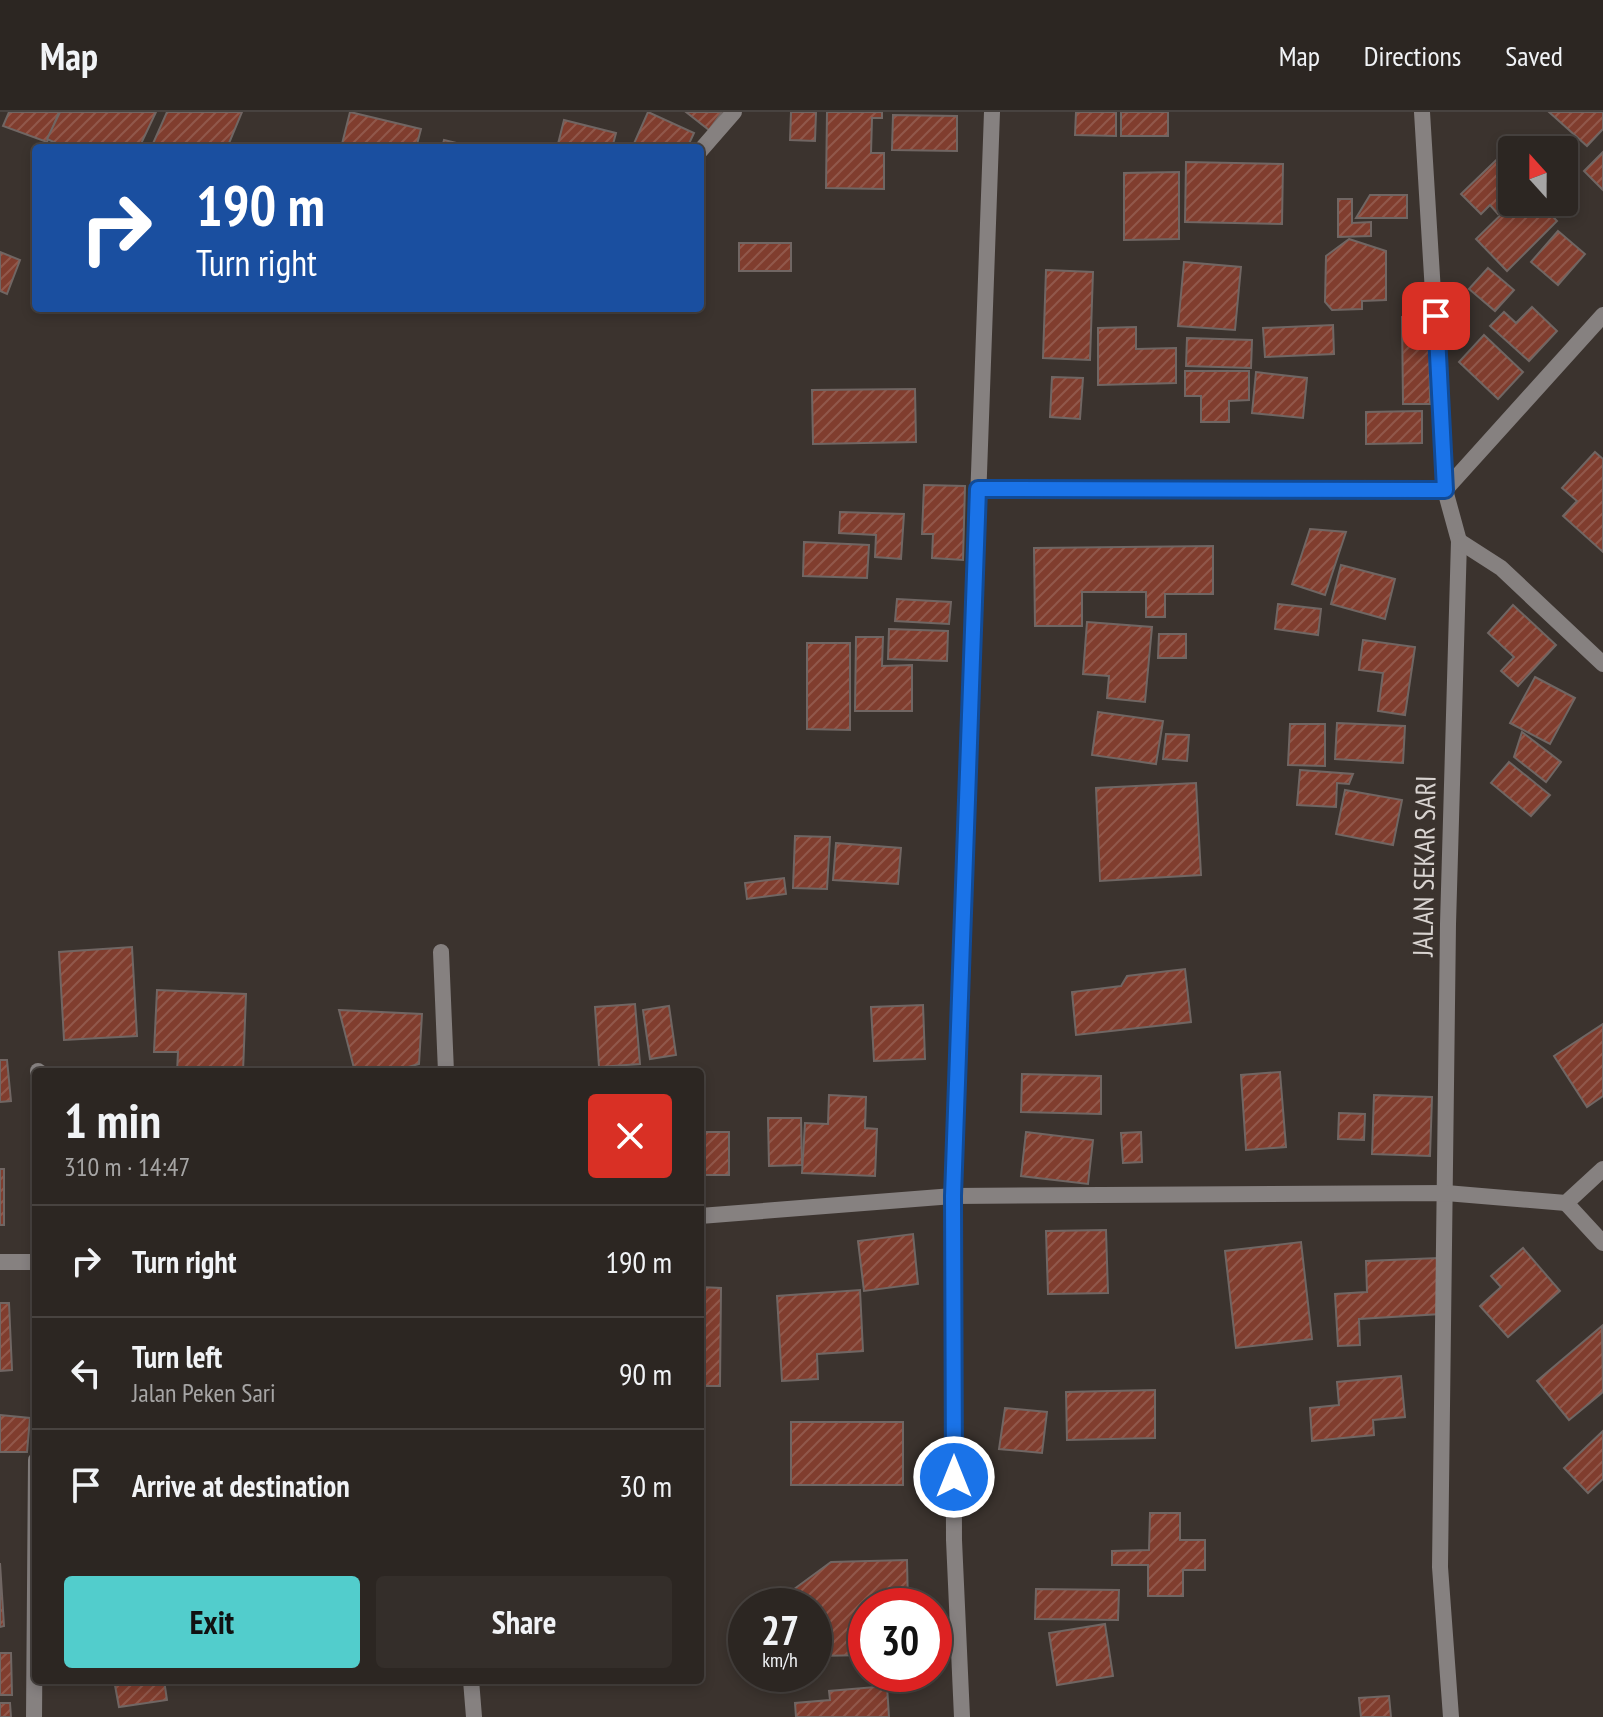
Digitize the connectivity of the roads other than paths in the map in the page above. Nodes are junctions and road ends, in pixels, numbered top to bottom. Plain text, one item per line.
1 (734, 112) edge
2 (992, 112) edge
3 (1422, 112) edge
4 (704, 146) edge
5 (1603, 315) edge
6 (978, 489) junction
7 (1445, 490) junction
8 (1459, 541) junction
9 (1603, 664) edge
10 (441, 952) dead end
11 (446, 1068) edge
12 (1603, 1169) edge
13 (1446, 1193) junction
14 (953, 1196) junction
15 (1566, 1203) junction
16 (704, 1216) edge
17 (1603, 1243) edge
18 (0, 1262) edge
19 (32, 1262) edge
20 (34, 1684) edge
21 (471, 1684) edge
22 (34, 1717) edge
23 (474, 1717) edge
24 (962, 1717) edge
25 (1451, 1717) edge

1 - 4 street
2 - 6 street
3 - 7 street, JALAN SEKAR SARI
5 - 7 street
6 - 7 street
6 - 14 street
7 - 8 street, JALAN SEKAR SARI
8 - 9 street
8 - 13 street, JALAN SEKAR SARI
10 - 11 street
12 - 15 street
13 - 14 street
13 - 15 street
13 - 25 street, JALAN SEKAR SARI
14 - 16 street
14 - 24 street
15 - 17 street
18 - 19 street
20 - 22 street
21 - 23 street

